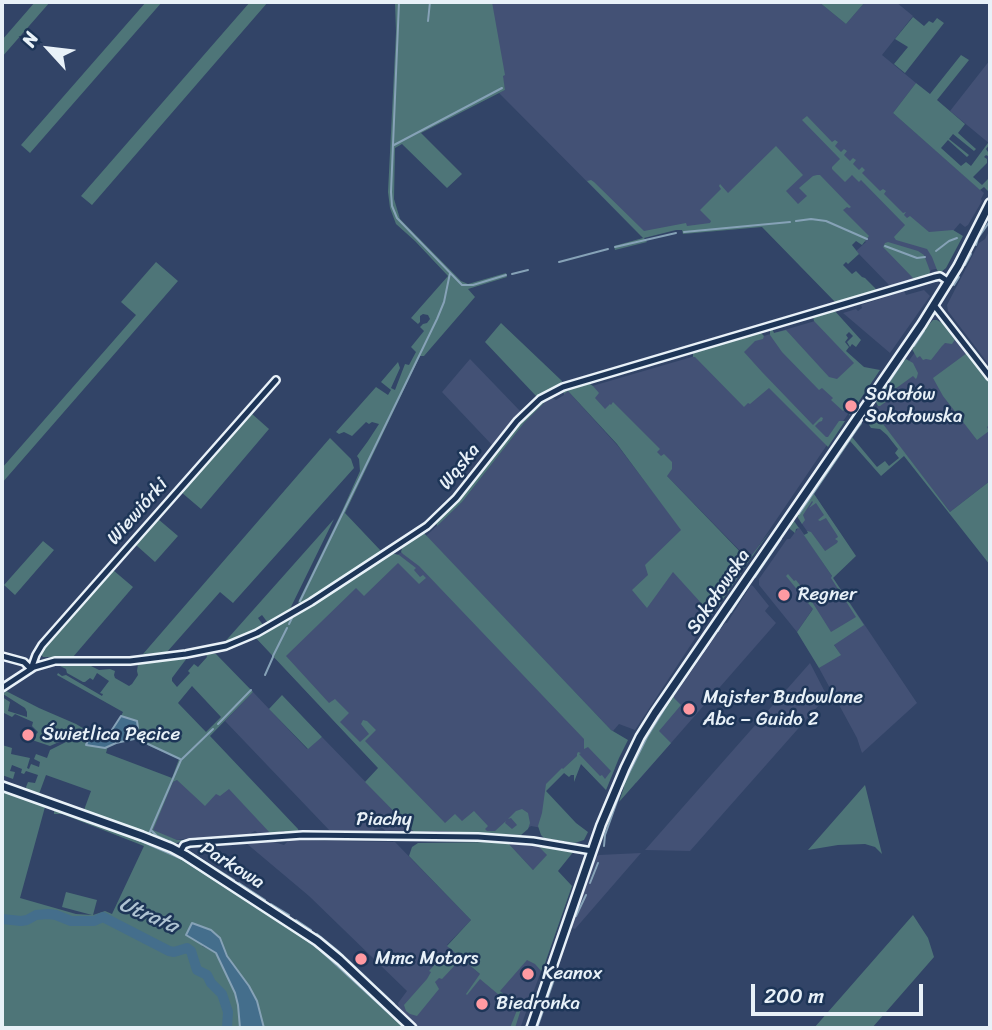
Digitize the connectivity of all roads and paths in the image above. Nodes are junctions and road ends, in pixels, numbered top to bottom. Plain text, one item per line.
1 (990, 203) edge
2 (949, 282) junction
3 (934, 305) junction
4 (990, 377) edge
5 (276, 380) dead end
6 (2, 656) edge
7 (31, 669) junction
8 (2, 688) edge
9 (2, 786) edge
10 (592, 851) junction
11 (180, 852) junction
12 (412, 1028) edge
13 (531, 1028) edge

1 - 2 street, Sokołowska
2 - 3 street, Sokołowska
2 - 7 street, Wąska
3 - 4 street
3 - 10 street, Sokołowska
5 - 7 street, Wiewiórki
6 - 7 street
7 - 8 street
9 - 11 street, Parkowa
10 - 11 street, Piachy
10 - 13 street, Sokołowska
11 - 12 street, Parkowa

